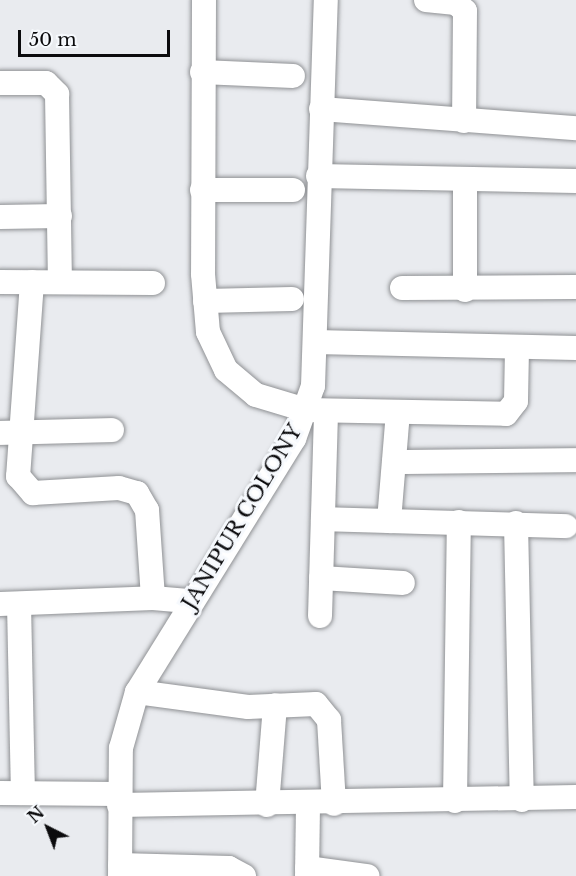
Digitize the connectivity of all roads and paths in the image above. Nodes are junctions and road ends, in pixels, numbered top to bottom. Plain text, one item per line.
1 (204, 0) edge
2 (326, 0) edge
3 (426, 0) edge
4 (202, 72) junction
5 (293, 76) dead end
6 (0, 83) edge
7 (321, 109) junction
8 (464, 121) junction
9 (576, 128) edge
10 (318, 176) junction
11 (465, 179) junction
12 (576, 181) edge
13 (202, 190) junction
14 (293, 190) dead end
15 (60, 216) junction
16 (0, 217) edge
17 (0, 282) edge
18 (32, 282) junction
19 (60, 282) junction
20 (153, 283) dead end
21 (576, 287) edge
22 (402, 288) dead end
23 (465, 290) junction
24 (292, 299) dead end
25 (205, 301) junction
26 (315, 342) junction
27 (576, 348) edge
28 (517, 349) junction
29 (316, 410) junction
30 (398, 412) junction
31 (112, 430) dead end
32 (12, 433) edge
33 (576, 460) edge
34 (394, 462) junction
35 (323, 519) junction
36 (389, 521) junction
37 (459, 522) junction
38 (516, 523) junction
39 (566, 526) dead end
40 (321, 578) junction
41 (403, 582) dead end
42 (153, 598) junction
43 (191, 601) junction
44 (10, 604) edge
45 (320, 616) dead end
46 (137, 692) junction
47 (275, 705) junction
48 (12, 794) edge
49 (576, 797) edge
50 (118, 799) junction
51 (522, 800) junction
52 (455, 801) junction
53 (308, 804) junction
54 (334, 804) junction
55 (267, 805) junction
56 (120, 871) edge
57 (194, 872) edge
58 (307, 872) edge
59 (244, 876) edge
60 (367, 876) edge

1 - 4 street
2 - 7 street, JANIPUR COLONY
3 - 8 street
4 - 5 street
4 - 13 street
6 - 15 street
7 - 8 street
7 - 10 street, JANIPUR COLONY
8 - 9 street
10 - 11 street
10 - 26 street, JANIPUR COLONY
11 - 12 street
11 - 23 street
13 - 14 street
13 - 25 street
15 - 16 street
15 - 19 street
17 - 18 street
18 - 19 street
18 - 32 street
19 - 20 street
21 - 23 street
22 - 23 street
24 - 25 street
25 - 29 street
26 - 28 street
26 - 29 street, JANIPUR COLONY
27 - 28 street
28 - 30 street
29 - 30 street
29 - 35 street
29 - 43 street, JANIPUR COLONY
30 - 34 street
31 - 32 street
32 - 42 street
33 - 34 street
34 - 36 street
35 - 36 street
35 - 40 street
36 - 37 street
37 - 38 street
37 - 52 street
38 - 39 street
38 - 51 street
40 - 41 street
40 - 45 street
42 - 43 street
42 - 44 street
43 - 46 street, JANIPUR COLONY
44 - 48 street
46 - 47 street
46 - 50 street, JANIPUR COLONY
47 - 54 street
47 - 55 street
48 - 50 street
49 - 51 street
50 - 55 street
50 - 56 street, JANIPUR COLONY
51 - 52 street
52 - 54 street
53 - 54 street
53 - 55 street
53 - 58 street
56 - 57 street
57 - 59 street
58 - 60 street

